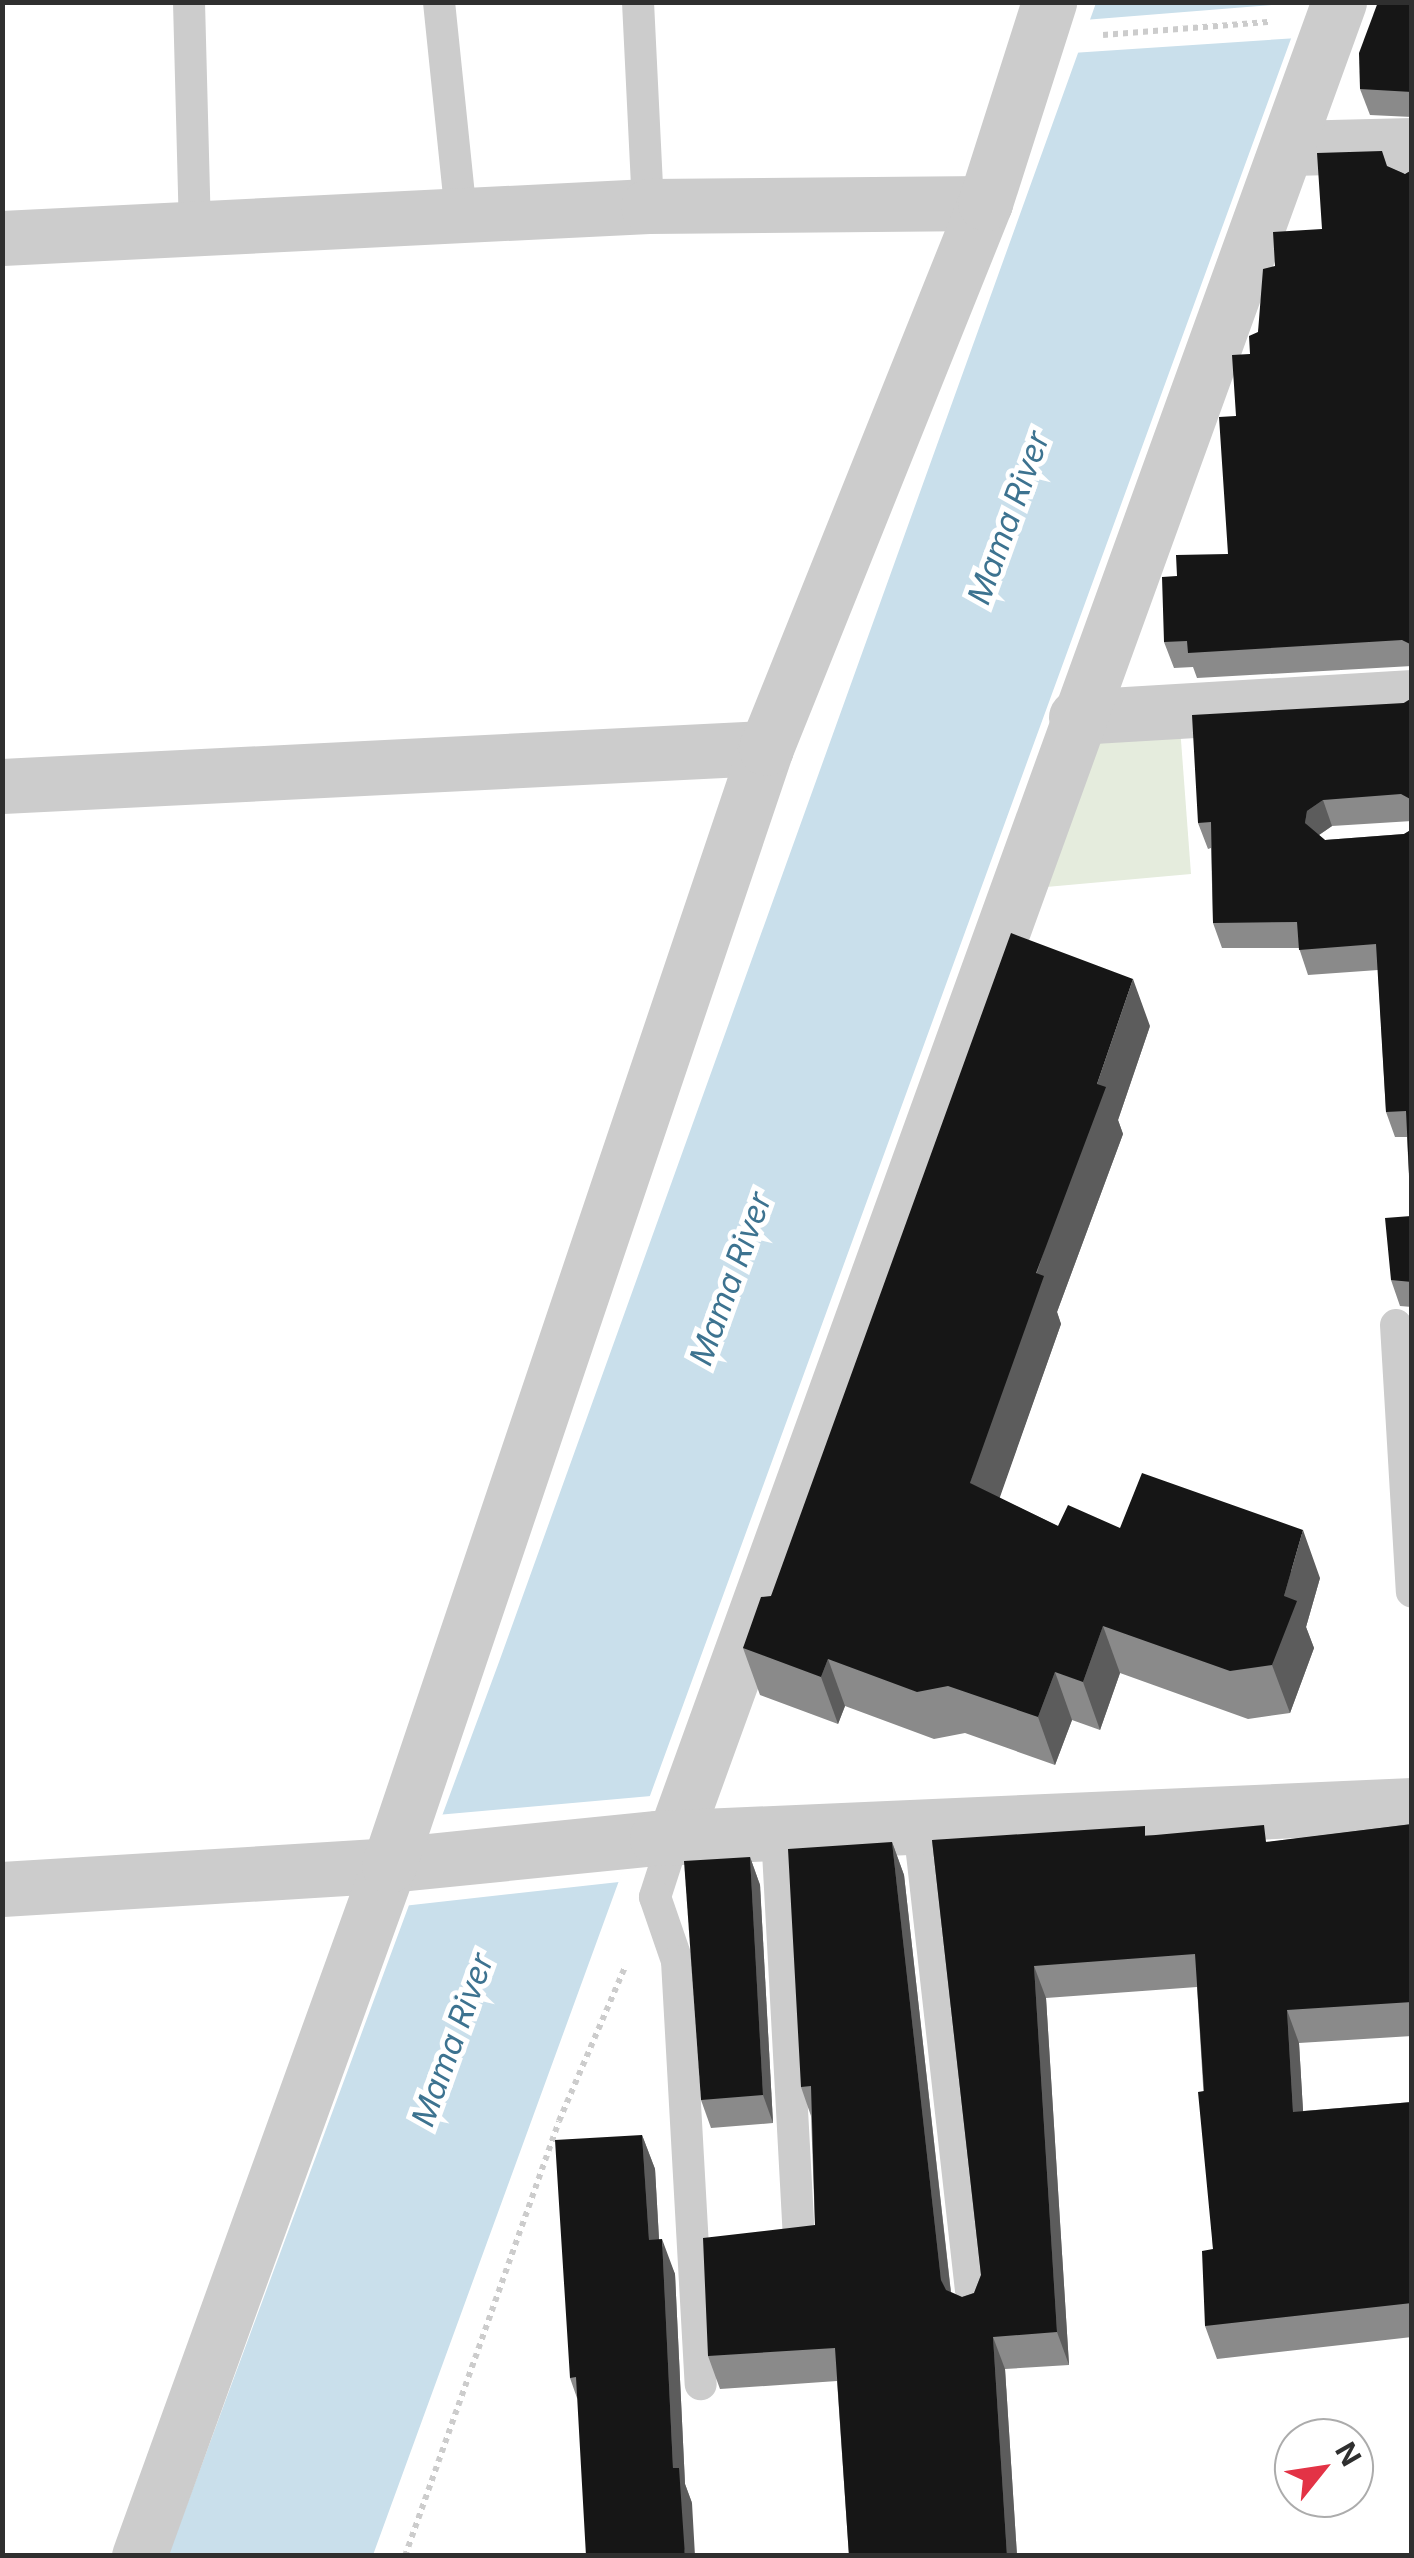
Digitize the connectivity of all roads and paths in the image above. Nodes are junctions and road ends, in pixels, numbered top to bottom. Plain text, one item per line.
1 (189, 2) edge
2 (439, 2) edge
3 (638, 2) edge
4 (1049, 2) edge
5 (1339, 2) edge
6 (1287, 20) dead end
7 (1094, 36) dead end
8 (1291, 148) junction
9 (1411, 157) edge
10 (986, 203) junction
11 (648, 206) junction
12 (461, 216) junction
13 (195, 229) junction
14 (2, 238) edge
15 (1412, 697) edge
16 (1076, 717) junction
17 (766, 748) junction
18 (2, 786) edge
19 (1396, 1325) dead end
20 (1412, 1592) edge
21 (1412, 1805) edge
22 (919, 1827) junction
23 (777, 1833) junction
24 (665, 1838) junction
25 (402, 1864) junction
26 (2, 1888) edge
27 (655, 1897) junction
28 (798, 2237) edge
29 (974, 2310) edge
30 (702, 2384) dead end
31 (138, 2556) edge
32 (405, 2556) edge

1 - 13 lane
2 - 12 lane
3 - 11 lane
4 - 10 street
5 - 8 street
6 - 7 path
8 - 9 street
8 - 16 street
10 - 11 street
10 - 17 street
11 - 12 street
12 - 13 street
13 - 14 street
15 - 16 street
16 - 24 street
17 - 18 street
17 - 25 street
19 - 20 lane
21 - 22 street
22 - 23 street
22 - 29 lane
23 - 24 street
23 - 28 lane
24 - 25 street
24 - 27 lane
25 - 26 street
25 - 31 street
27 - 30 lane
27 - 32 path

